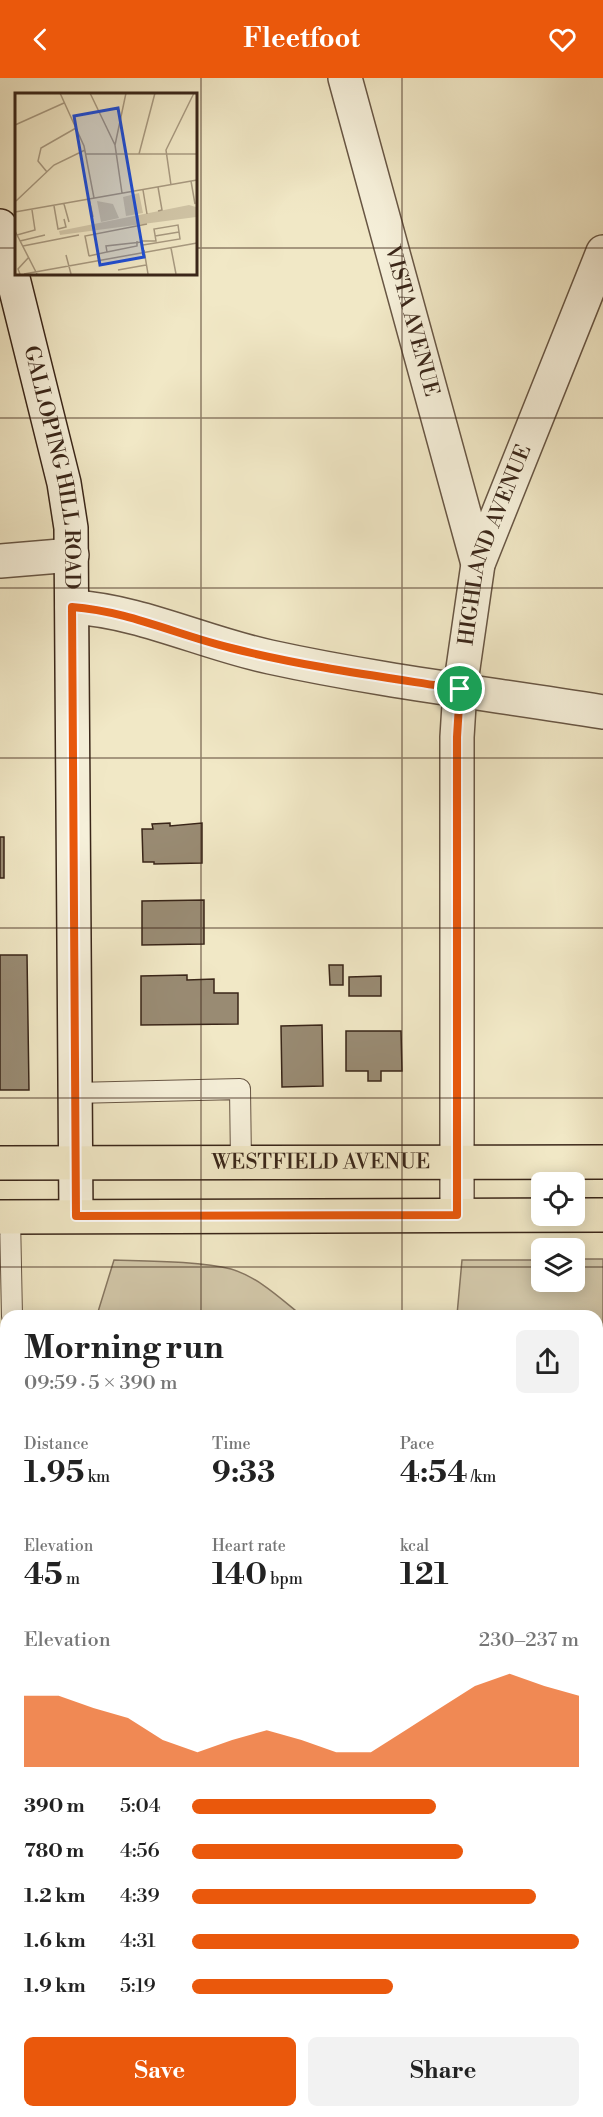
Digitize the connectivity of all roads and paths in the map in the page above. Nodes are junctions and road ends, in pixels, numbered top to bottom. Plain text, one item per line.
1 (345, 78) edge
2 (1, 236) edge
3 (603, 252) edge
4 (72, 555) junction
5 (0, 561) edge
6 (478, 564) junction
7 (72, 607) junction
8 (460, 689) junction
9 (603, 712) edge
10 (74, 1093) junction
11 (241, 1162) junction
12 (456, 1162) junction
13 (603, 1162) edge
14 (0, 1163) edge
15 (75, 1163) junction
16 (457, 1215) junction
17 (603, 1215) edge
18 (76, 1216) junction
19 (5, 1217) edge
20 (12, 1310) edge

1 - 6 street, VISTA AVENUE
2 - 4 street, GALLOPING HILL ROAD
3 - 6 street, HIGHLAND AVENUE
4 - 5 street
4 - 7 street, GALLOPING HILL ROAD
6 - 8 street, HIGHLAND AVENUE
7 - 8 street
7 - 10 street, GALLOPING HILL ROAD
8 - 9 street
8 - 12 street, HIGHLAND AVENUE
10 - 11 lane
10 - 15 street, GALLOPING HILL ROAD
11 - 12 main road, WESTFIELD AVENUE
11 - 15 main road, WESTFIELD AVENUE
12 - 13 main road, WESTFIELD AVENUE
12 - 16 street, HIGHLAND AVENUE
14 - 15 main road, WESTFIELD AVENUE
15 - 18 street, GALLOPING HILL ROAD
16 - 17 main road
16 - 18 main road
18 - 19 main road
19 - 20 lane

